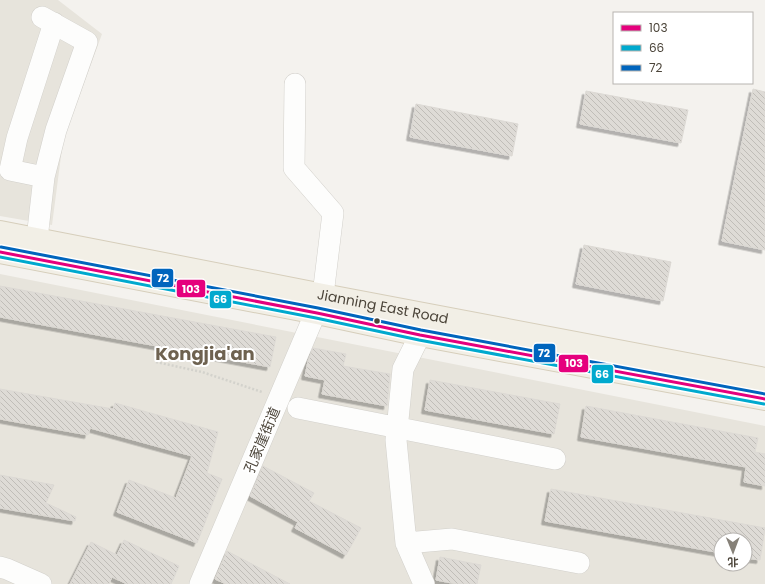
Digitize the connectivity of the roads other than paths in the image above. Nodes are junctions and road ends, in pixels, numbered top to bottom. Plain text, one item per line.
1 (294, 84) dead end
2 (8, 135) edge
3 (44, 177) junction
4 (0, 232) edge
5 (36, 239) junction
6 (0, 252) edge
7 (320, 304) junction
8 (420, 335) junction
9 (765, 379) edge
10 (765, 399) edge
11 (289, 403) junction
12 (397, 428) junction
13 (555, 459) dead end
14 (406, 543) junction
15 (579, 563) dead end
16 (0, 567) edge
17 (41, 584) edge
18 (200, 584) edge
19 (424, 584) edge

1 - 7 street, 孔家崖街道
2 - 3 street
2 - 3 street
3 - 5 street
4 - 5 main road, Jianning East Road
5 - 7 main road, Jianning East Road
6 - 7 main road, Jianning East Road
7 - 8 main road, Jianning East Road
7 - 9 main road, Jianning East Road
7 - 11 street, 孔家崖街道
8 - 10 main road, Jianning East Road
8 - 12 street
11 - 12 street
11 - 18 street, 孔家崖街道
12 - 13 street
12 - 14 street
14 - 15 street
14 - 19 street
16 - 17 street

